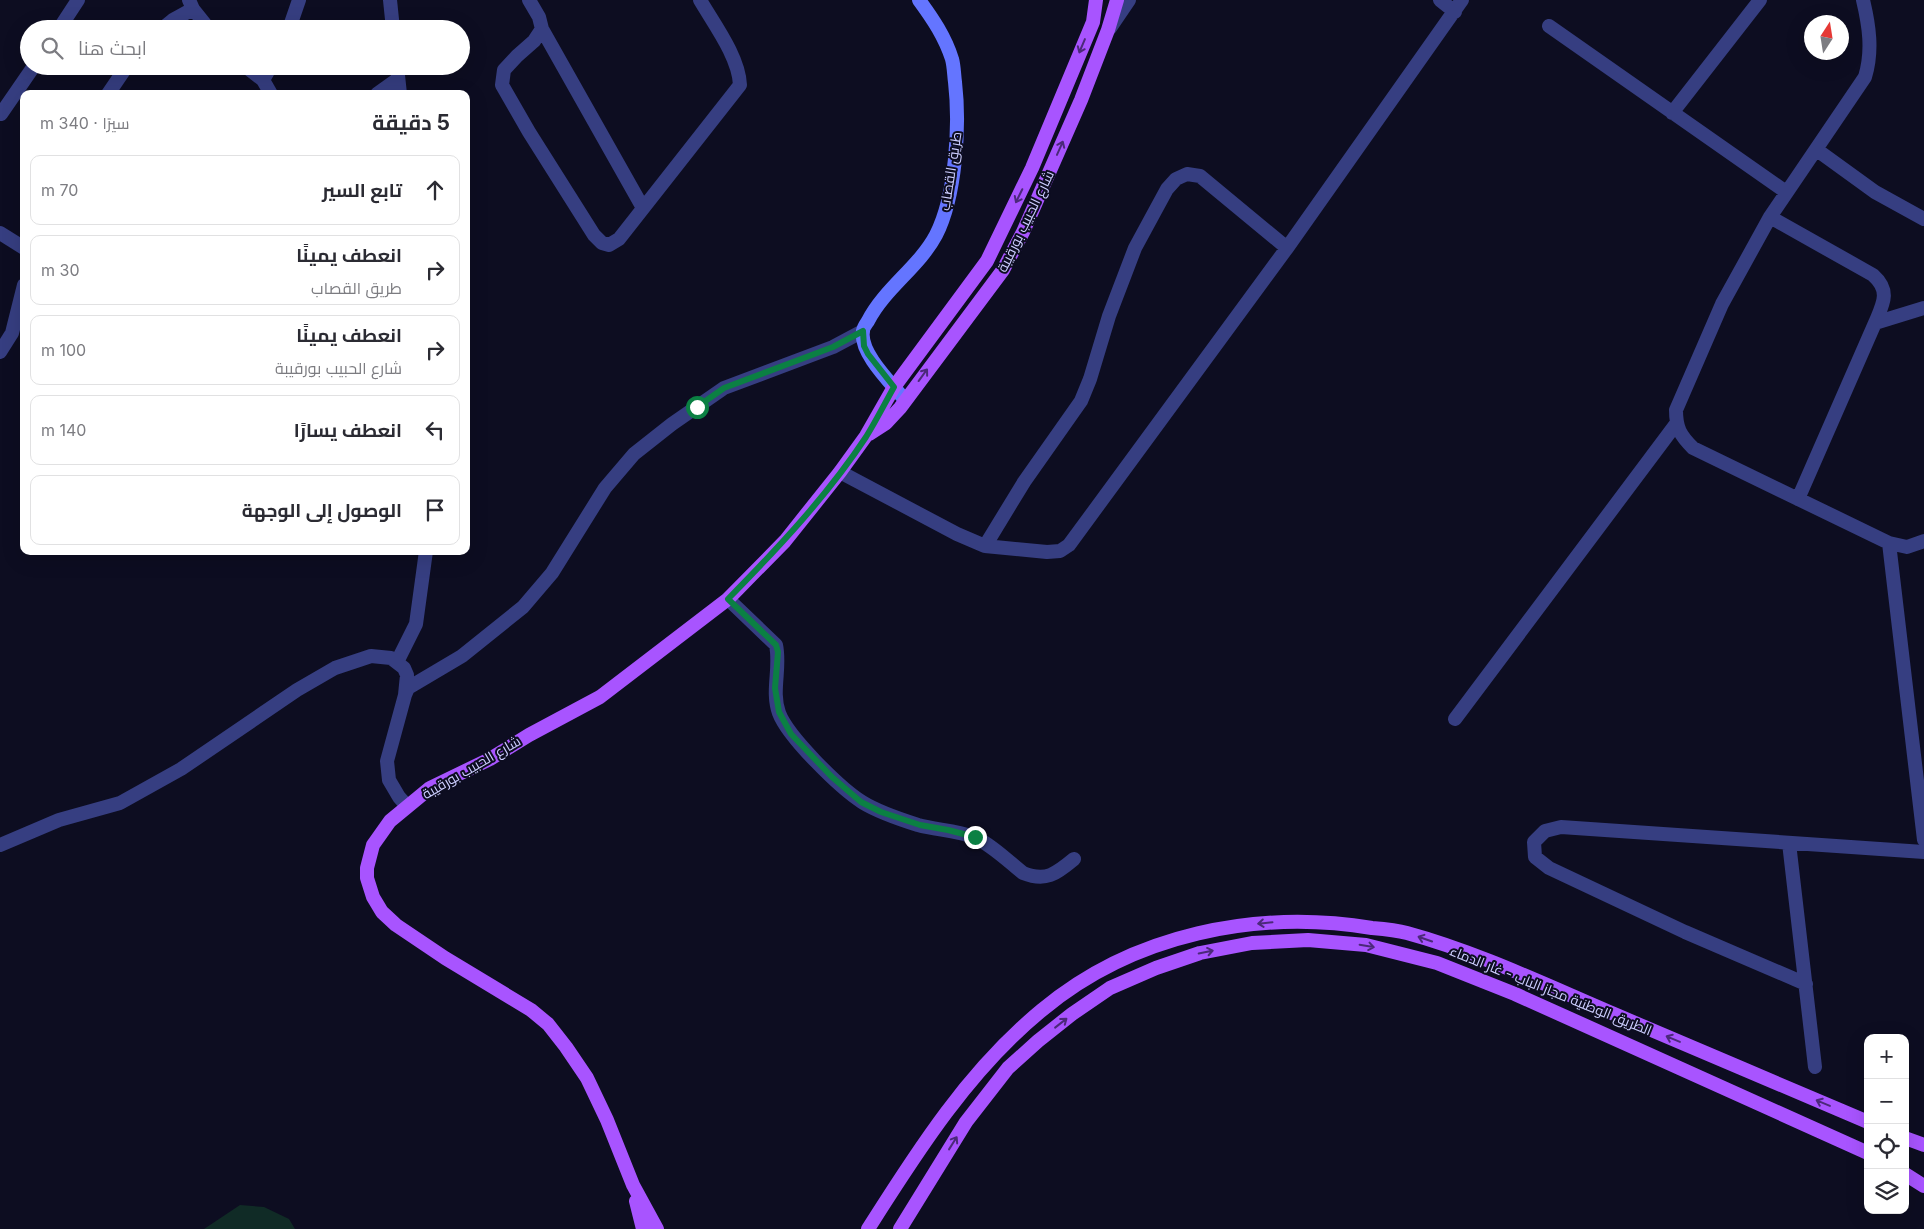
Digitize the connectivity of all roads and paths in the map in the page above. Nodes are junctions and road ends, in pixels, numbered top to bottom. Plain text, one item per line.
1 (78, 0) edge
2 (299, 0) edge
3 (390, 0) edge
4 (529, 0) edge
5 (700, 0) edge
6 (919, 0) edge
7 (1096, 0) edge
8 (1117, 0) edge
9 (1129, 0) edge
10 (1440, 0) edge
11 (1760, 0) edge
12 (1863, 0) edge
13 (191, 4) edge
14 (1458, 6) edge
15 (65, 20) edge
16 (172, 20) edge
17 (203, 20) edge
18 (292, 20) edge
19 (392, 20) edge
20 (1548, 26) dead end
21 (542, 30) junction
22 (1108, 30) junction
23 (28, 75) edge
24 (122, 75) edge
25 (254, 75) edge
26 (269, 75) edge
27 (395, 75) edge
28 (398, 75) edge
29 (111, 90) edge
30 (268, 90) edge
31 (381, 90) edge
32 (400, 90) edge
33 (1672, 113) junction
34 (1, 114) dead end
35 (1817, 150) junction
36 (1786, 192) junction
37 (642, 208) junction
38 (1770, 217) junction
39 (1924, 219) edge
40 (0, 232) edge
41 (20, 245) edge
42 (1287, 248) junction
43 (20, 301) edge
44 (1924, 308) edge
45 (1875, 323) junction
46 (863, 331) junction
47 (0, 352) edge
48 (894, 387) junction
49 (905, 400) junction
50 (1676, 424) junction
51 (866, 436) junction
52 (840, 472) junction
53 (1798, 499) junction
54 (1924, 541) edge
55 (1889, 543) junction
56 (985, 546) junction
57 (425, 555) edge
58 (728, 599) junction
59 (397, 662) junction
60 (405, 695) junction
61 (1455, 719) dead end
62 (407, 806) junction
63 (1924, 840) edge
64 (1789, 843) junction
65 (0, 845) edge
66 (1924, 852) edge
67 (1074, 859) dead end
68 (1806, 984) junction
69 (1814, 1067) dead end
70 (1864, 1120) edge
71 (1909, 1139) edge
72 (1924, 1145) edge
73 (1864, 1151) edge
74 (939, 1165) junction
75 (1909, 1177) edge
76 (633, 1185) junction
77 (1924, 1186) edge
78 (642, 1229) edge
79 (657, 1229) edge
80 (868, 1229) edge
81 (900, 1229) edge
82 (907, 1229) edge

1 - 15 street
2 - 18 street
3 - 19 street
4 - 21 street
5 - 37 street
6 - 46 main road, طريق القصاب
7 -> 48 main road, شارع الحبيب بورقيبة
8 - 22 main road, شارع الحبيب بورقيبة
9 - 22 street
10 - 14 street
11 - 33 street
12 - 35 street
13 - 16 street
13 - 17 street
14 - 42 street
20 - 33 street
21 - 37 street
21 - 37 street
49 -> 22 main road, شارع الحبيب بورقيبة
23 - 34 street
24 - 29 street
25 - 30 street
26 - 30 street
27 - 31 street
28 - 32 street
33 - 36 street
35 - 36 street
35 - 39 street
36 - 38 street
38 - 45 street
38 - 50 street
40 - 41 street
42 - 56 street
42 - 56 street
43 - 47 street
44 - 45 street
45 - 53 street
46 - 48 main road
46 - 60 street
48 - 49 main road
48 - 51 main road, شارع الحبيب بورقيبة
49 - 51 main road, شارع الحبيب بورقيبة
50 - 53 street
50 - 61 street
51 - 52 main road, شارع الحبيب بورقيبة
52 - 56 street
52 - 58 main road, شارع الحبيب بورقيبة
53 - 55 street
54 - 55 street
55 - 63 street
57 - 59 street
58 - 62 main road, شارع الحبيب بورقيبة
58 - 67 street
59 - 60 street
59 - 65 street
60 - 62 street
62 - 76 main road, شارع الحبيب بورقيبة
64 - 66 street
64 - 68 street
64 - 68 street
68 - 69 street
70 -> 80 main road, الطريق الوطنية مجاز الباب - غار الدماء
71 - 72 main road
74 -> 73 main road, الطريق الوطنية مجاز الباب - غار الدماء
74 - 81 main road, الطريق الوطنية مجاز الباب - غار الدماء
74 - 82 main road
75 - 77 main road
76 - 78 main road, شارع الحبيب بورقيبة
76 - 79 main road, شارع الحبيب بورقيبة

